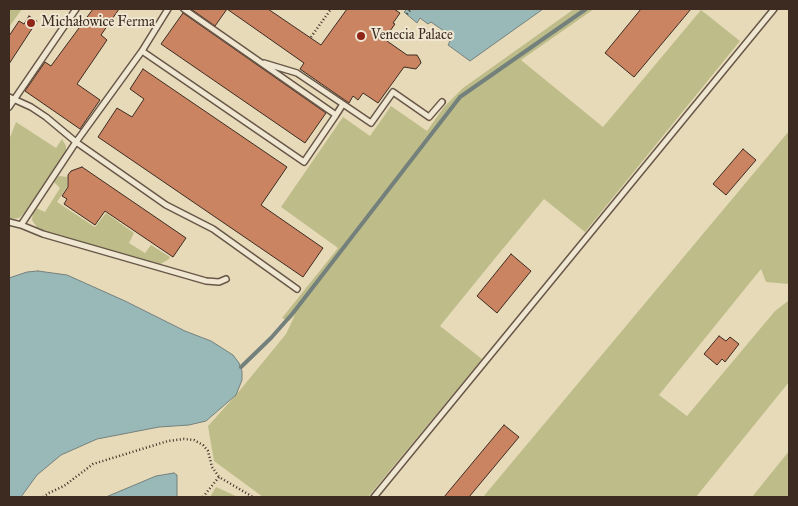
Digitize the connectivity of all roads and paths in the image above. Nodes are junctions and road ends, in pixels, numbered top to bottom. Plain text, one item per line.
1 (76, 9) edge
2 (168, 9) edge
3 (184, 9) edge
4 (325, 9) edge
5 (411, 9) edge
6 (774, 9) edge
7 (330, 10) edge
8 (406, 14) dead end
9 (312, 37) dead end
10 (142, 51) junction
11 (259, 62) junction
12 (11, 98) edge
13 (442, 102) dead end
14 (343, 104) junction
15 (9, 107) edge
16 (336, 115) junction
17 (76, 142) junction
18 (9, 222) edge
19 (20, 225) junction
20 (226, 279) dead end
21 (297, 289) dead end
22 (219, 477) junction
23 (43, 497) edge
24 (203, 497) edge
25 (253, 497) edge
26 (374, 497) edge

1 - 12 lane
2 - 10 lane
3 - 11 lane
4 - 7 path
5 - 8 path
6 - 26 lane
7 - 9 path
10 - 16 lane
10 - 17 lane
11 - 14 lane
11 - 16 lane
12 - 15 lane
12 - 17 lane
13 - 14 lane
14 - 16 lane
17 - 19 lane
17 - 21 lane
18 - 19 lane
19 - 20 lane
22 - 23 path
22 - 24 path
22 - 25 path

